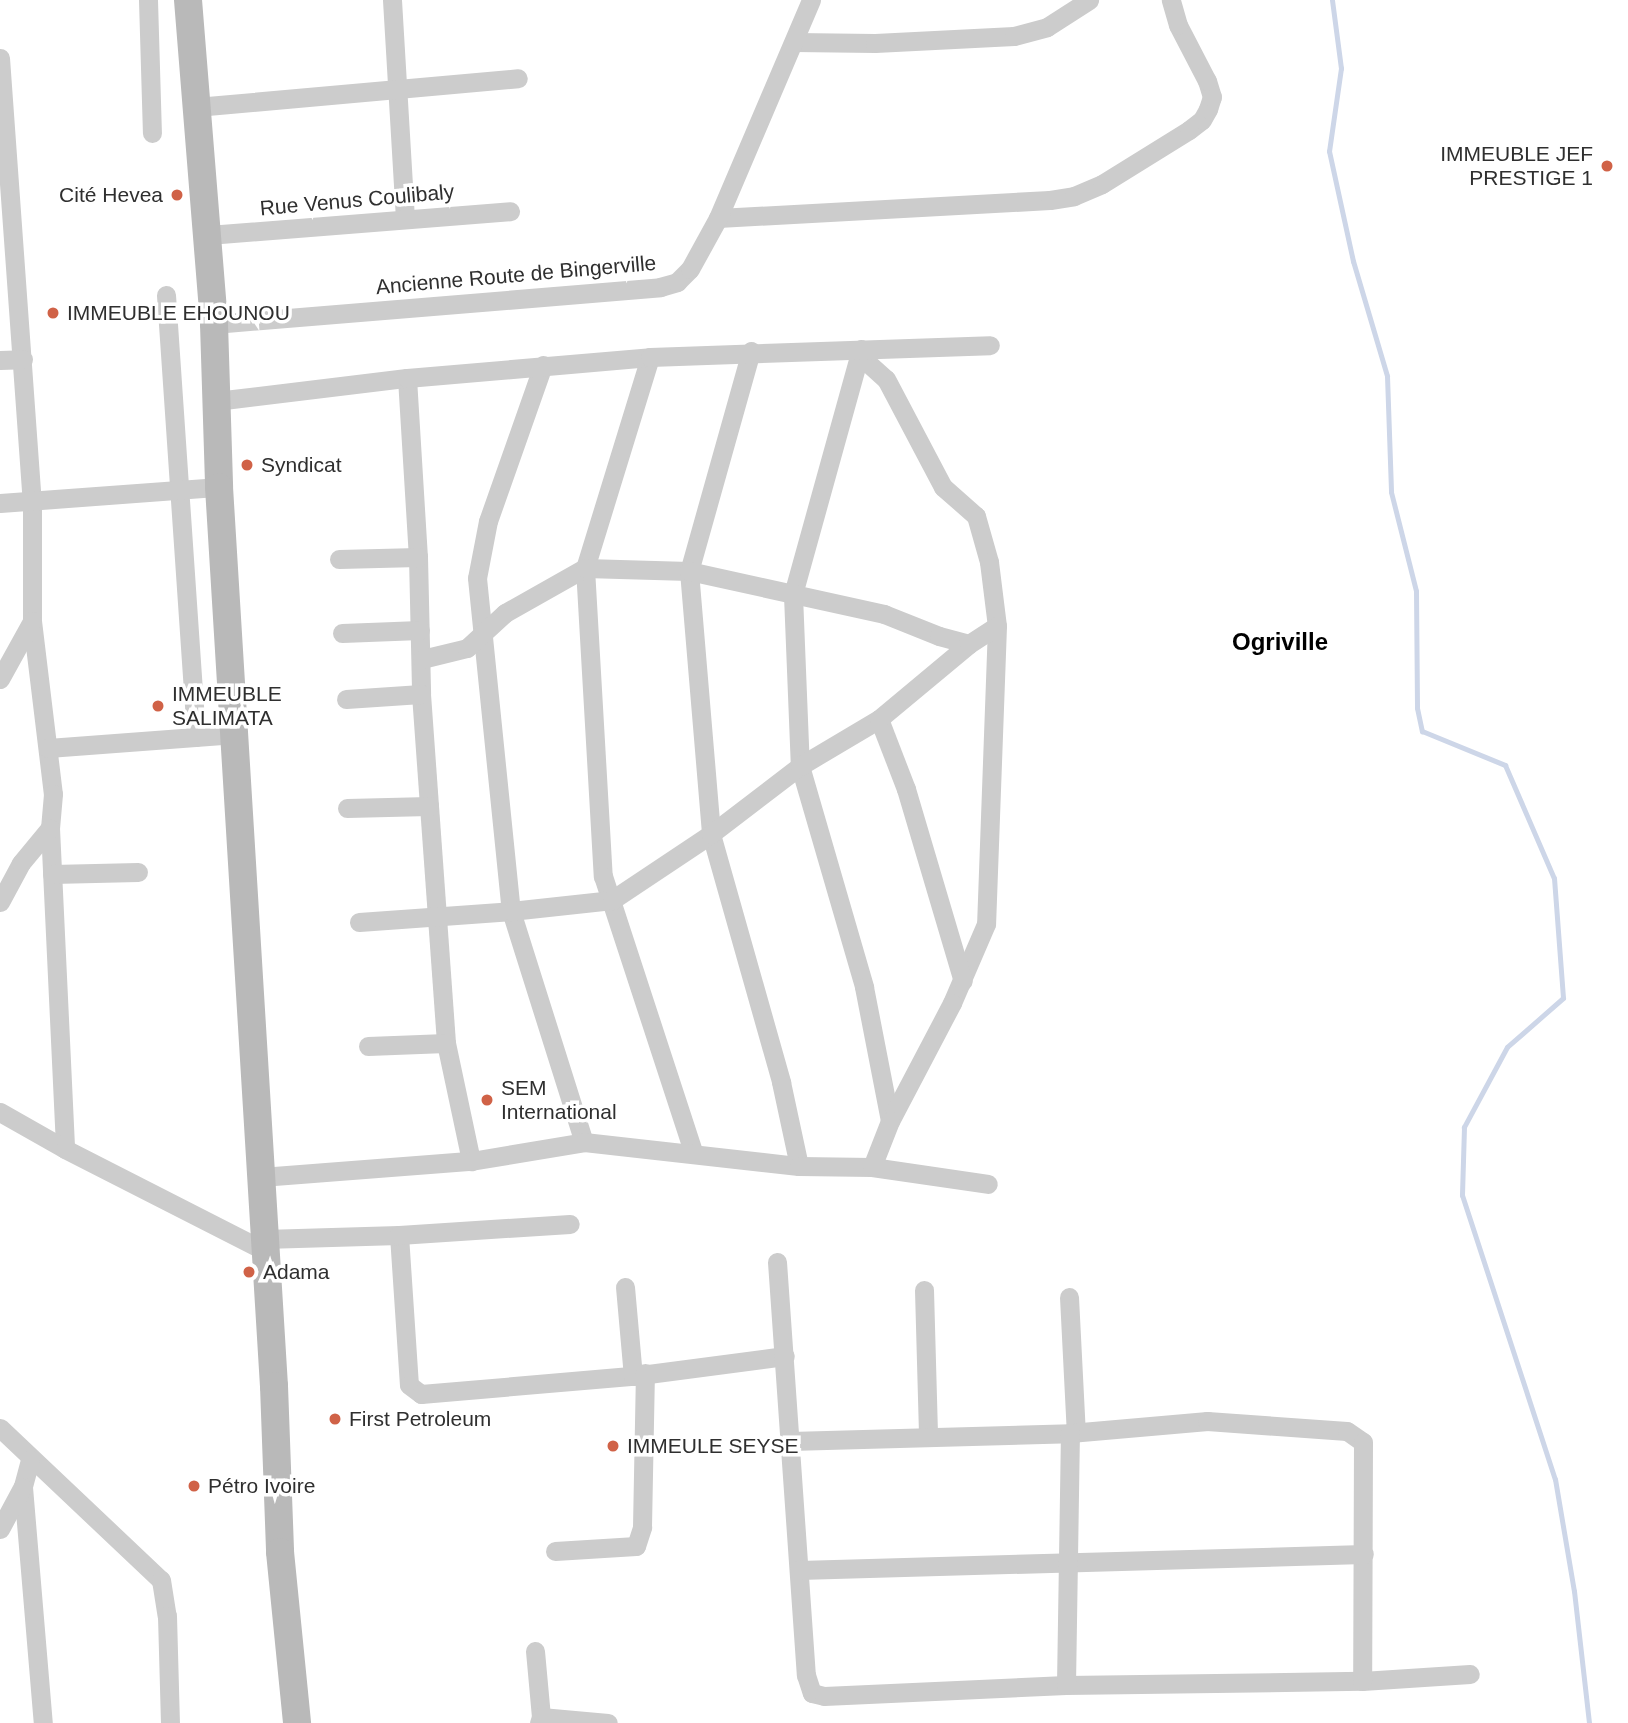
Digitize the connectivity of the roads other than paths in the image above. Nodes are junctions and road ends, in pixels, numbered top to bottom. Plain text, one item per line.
1 (148, 0) edge
2 (188, 0) edge
3 (392, 0) edge
4 (811, 0) edge
5 (1089, 0) edge
6 (1171, 0) edge
7 (794, 42) junction
8 (0, 58) edge
9 (0, 63) edge
10 (518, 78) dead end
11 (398, 89) junction
12 (196, 107) junction
13 (152, 133) dead end
14 (510, 211) dead end
15 (718, 218) junction
16 (405, 219) junction
17 (208, 235) junction
18 (166, 295) dead end
19 (214, 324) junction
20 (990, 345) dead end
21 (751, 351) junction
22 (860, 352) junction
23 (650, 357) junction
24 (23, 359) junction
25 (0, 360) edge
26 (543, 365) junction
27 (407, 377) junction
28 (216, 401) junction
29 (219, 487) junction
30 (178, 490) junction
31 (32, 500) junction
32 (0, 503) edge
33 (418, 557) junction
34 (339, 559) dead end
35 (585, 568) junction
36 (689, 571) junction
37 (793, 595) junction
38 (32, 621) junction
39 (997, 626) junction
40 (421, 630) junction
41 (483, 630) junction
42 (342, 633) dead end
43 (969, 643) junction
44 (422, 659) junction
45 (0, 679) edge
46 (421, 694) junction
47 (346, 699) dead end
48 (879, 719) junction
49 (235, 734) junction
50 (196, 737) junction
51 (48, 748) junction
52 (800, 766) junction
53 (429, 806) junction
54 (347, 808) dead end
55 (50, 828) junction
56 (710, 834) junction
57 (138, 872) dead end
58 (52, 874) junction
59 (612, 900) junction
60 (0, 902) edge
61 (511, 911) junction
62 (438, 916) junction
63 (359, 922) dead end
64 (963, 981) junction
65 (446, 1043) junction
66 (368, 1046) dead end
67 (0, 1112) edge
68 (890, 1121) junction
69 (584, 1142) junction
70 (65, 1149) junction
71 (692, 1152) junction
72 (471, 1161) junction
73 (799, 1166) junction
74 (872, 1167) junction
75 (261, 1177) junction
76 (988, 1185) dead end
77 (570, 1224) dead end
78 (399, 1235) junction
79 (265, 1245) junction
80 (776, 1262) dead end
81 (625, 1287) dead end
82 (924, 1290) dead end
83 (1069, 1297) dead end
84 (785, 1356) junction
85 (639, 1374) junction
86 (0, 1428) edge
87 (1073, 1433) junction
88 (928, 1437) junction
89 (790, 1441) junction
90 (30, 1460) junction
91 (23, 1487) junction
92 (0, 1529) edge
93 (555, 1551) dead end
94 (1364, 1554) junction
95 (1068, 1562) junction
96 (799, 1570) junction
97 (535, 1651) dead end
98 (1470, 1674) dead end
99 (1362, 1681) junction
100 (1066, 1685) junction
101 (540, 1720) edge
102 (43, 1723) edge
103 (170, 1723) edge
104 (297, 1723) edge
105 (608, 1723) edge

1 - 13 street
2 - 12 main road
3 - 11 street
4 - 7 street, Ancienne Route de Bingerville
5 - 7 street
6 - 15 street
7 - 15 street, Ancienne Route de Bingerville
8 - 9 street
9 - 24 street
10 - 11 street
11 - 12 street
11 - 16 street
12 - 17 main road
14 - 16 street, Rue Venus Coulibaly
15 - 19 street, Ancienne Route de Bingerville
16 - 17 street, Rue Venus Coulibaly
17 - 19 main road
18 - 30 street
19 - 28 main road
20 - 22 street
21 - 22 street
21 - 23 street
21 - 36 street
22 - 37 street
22 - 39 street
23 - 26 street
23 - 35 street
24 - 25 street
24 - 31 street
26 - 27 street
26 - 41 street
27 - 28 street
27 - 33 street
28 - 29 main road
29 - 30 street
29 - 49 main road
30 - 31 street
30 - 50 street
31 - 32 street
31 - 38 street
33 - 34 street
33 - 40 street
35 - 36 street
35 - 41 street
35 - 59 street
36 - 37 street
36 - 56 street
37 - 43 street
37 - 52 street
38 - 45 street
38 - 51 street
39 - 43 street
39 - 64 street
40 - 42 street
40 - 44 street
41 - 44 street
41 - 61 street
43 - 48 street
44 - 46 street
46 - 47 street
46 - 53 street
48 - 52 street
48 - 64 street
49 - 50 street
49 - 75 main road
50 - 51 street
51 - 55 street
52 - 56 street
52 - 68 street
53 - 54 street
53 - 62 street
55 - 58 street
55 - 60 street
56 - 59 street
56 - 73 street
57 - 58 street
58 - 70 street
59 - 61 street
59 - 71 street
61 - 62 street
61 - 69 street
62 - 63 street
62 - 65 street
64 - 68 street
65 - 66 street
65 - 72 street
67 - 70 street
68 - 74 street
69 - 71 street
69 - 72 street
70 - 79 street
71 - 73 street
72 - 75 street
73 - 74 street
74 - 76 street
75 - 79 main road
77 - 78 street
78 - 79 street
78 - 85 street
79 - 104 main road
80 - 84 street
81 - 85 street
82 - 88 street
83 - 87 street
84 - 85 street
84 - 89 street
85 - 93 street
86 - 90 street
87 - 88 street
87 - 94 street
87 - 95 street
88 - 89 street
89 - 96 street
90 - 91 street
90 - 103 street
91 - 92 street
91 - 102 street
94 - 95 street
94 - 99 street
95 - 96 street
95 - 100 street
96 - 100 street
97 - 101 street
98 - 99 street
99 - 100 street
101 - 105 street

